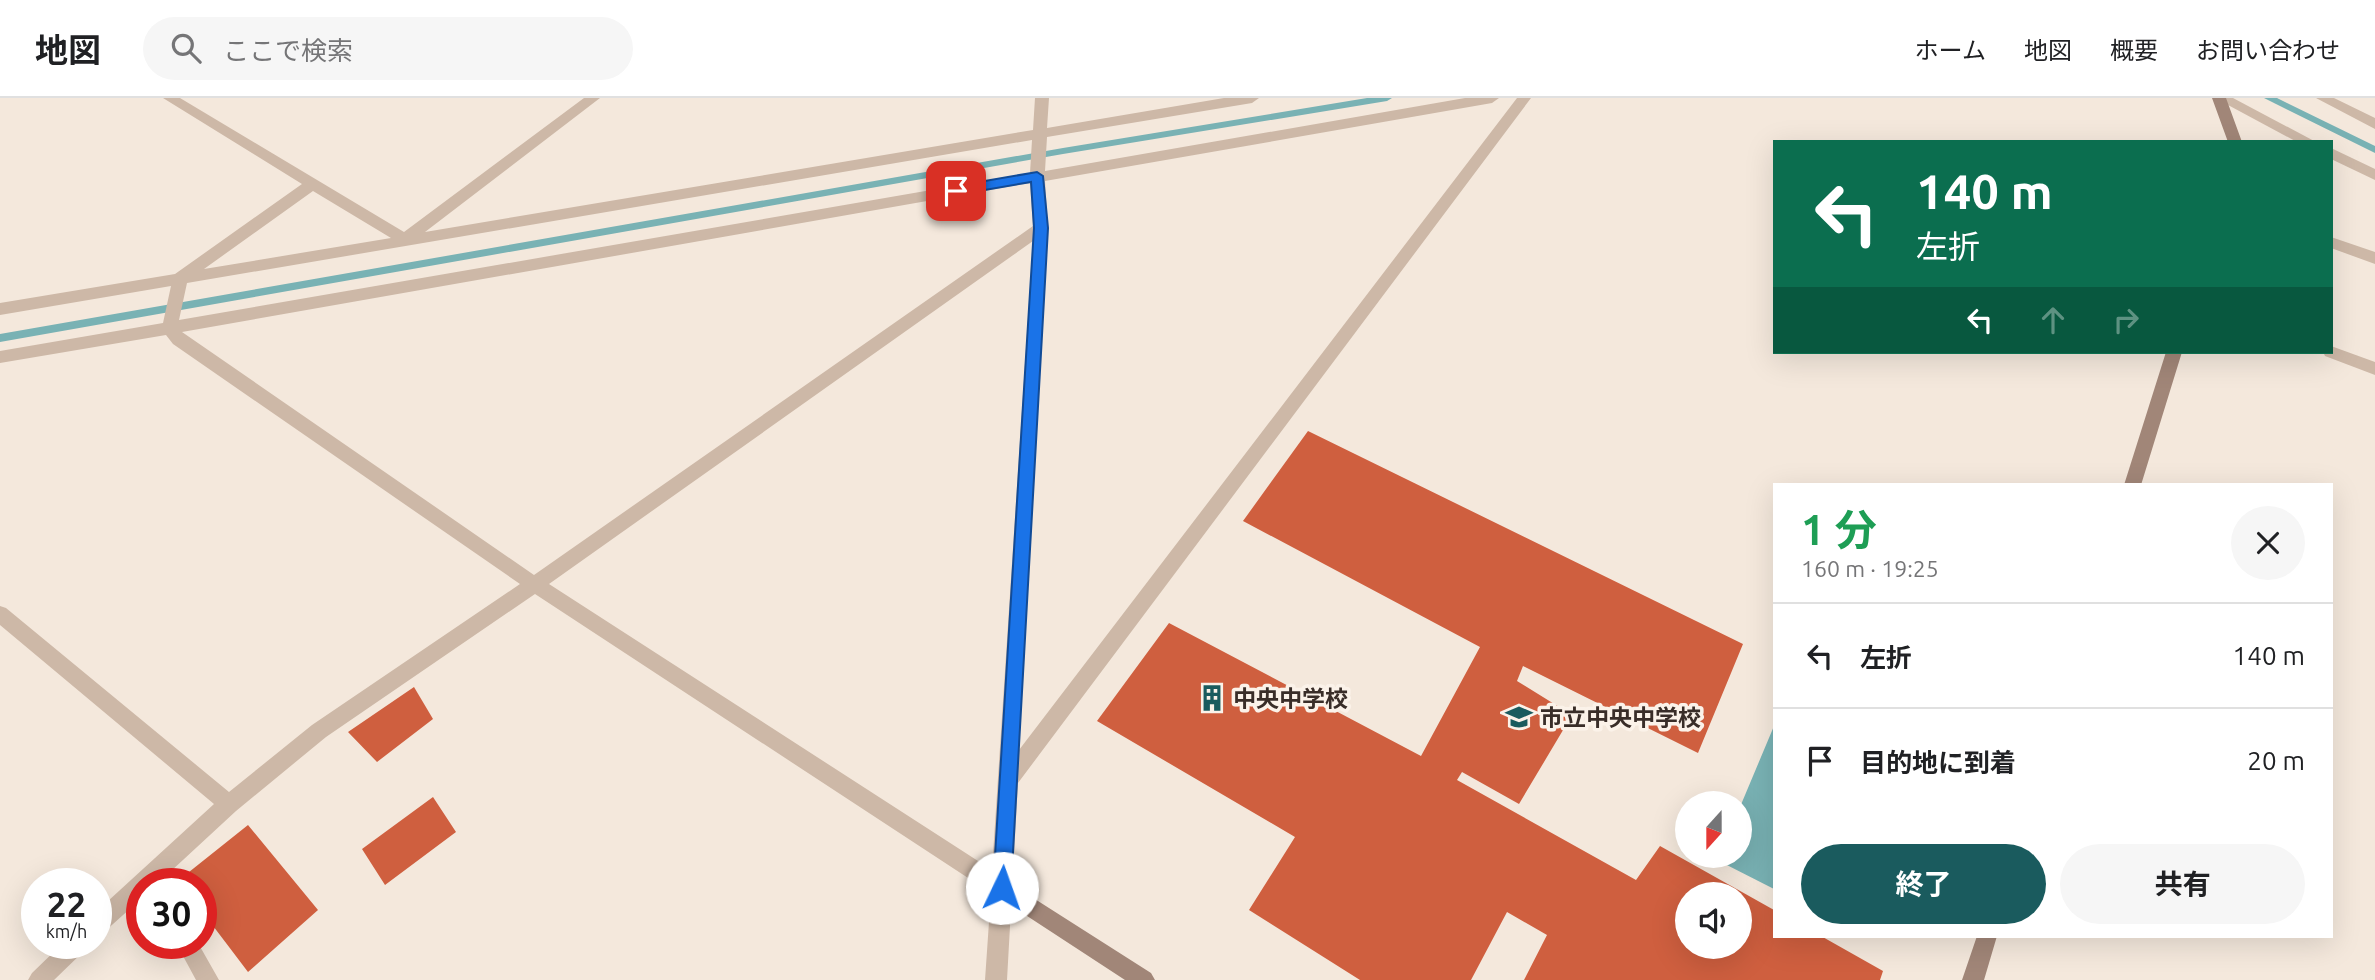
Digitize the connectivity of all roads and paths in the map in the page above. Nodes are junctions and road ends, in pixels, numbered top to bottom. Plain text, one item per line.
1 (170, 98) edge
2 (593, 98) edge
3 (1042, 98) edge
4 (1252, 98) edge
5 (1492, 98) edge
6 (1524, 98) edge
7 (2220, 98) edge
8 (2323, 98) edge
9 (2375, 124) edge
10 (1040, 139) junction
11 (2234, 140) edge
12 (2305, 140) edge
13 (2333, 154) edge
14 (1037, 171) junction
15 (2375, 175) edge
16 (312, 184) junction
17 (1041, 228) junction
18 (405, 239) junction
19 (2333, 243) edge
20 (2375, 258) edge
21 (180, 278) junction
22 (0, 309) edge
23 (170, 328) junction
24 (2333, 353) edge
25 (2173, 354) edge
26 (0, 356) edge
27 (2375, 369) edge
28 (2133, 483) edge
29 (534, 584) junction
30 (0, 614) edge
31 (1009, 779) junction
32 (229, 804) junction
33 (163, 868) edge
34 (1002, 888) junction
35 (126, 901) edge
36 (112, 913) edge
37 (1986, 938) edge
38 (61, 959) edge
39 (196, 959) edge
40 (38, 980) edge
41 (208, 980) edge
42 (996, 980) edge
43 (1144, 980) edge
44 (1973, 980) edge

1 - 16 street
2 - 18 street
3 - 10 street
4 - 10 street
5 - 14 street
6 - 31 street
7 - 11 street
7 - 12 street
8 - 9 street
10 - 14 street
10 - 18 street
13 - 15 street
14 - 17 street
14 - 23 street
16 - 18 street
16 - 21 street
17 - 29 street
17 - 31 street
18 - 21 street
19 - 20 street
21 - 22 street
21 - 23 street
23 - 26 street
23 - 29 street
24 - 27 street
25 - 28 street
29 - 32 street
29 - 34 street
30 - 32 street
31 - 34 street
32 - 33 street
34 - 42 street
34 - 43 street
35 - 36 street
37 - 44 street
38 - 40 street
39 - 41 street

